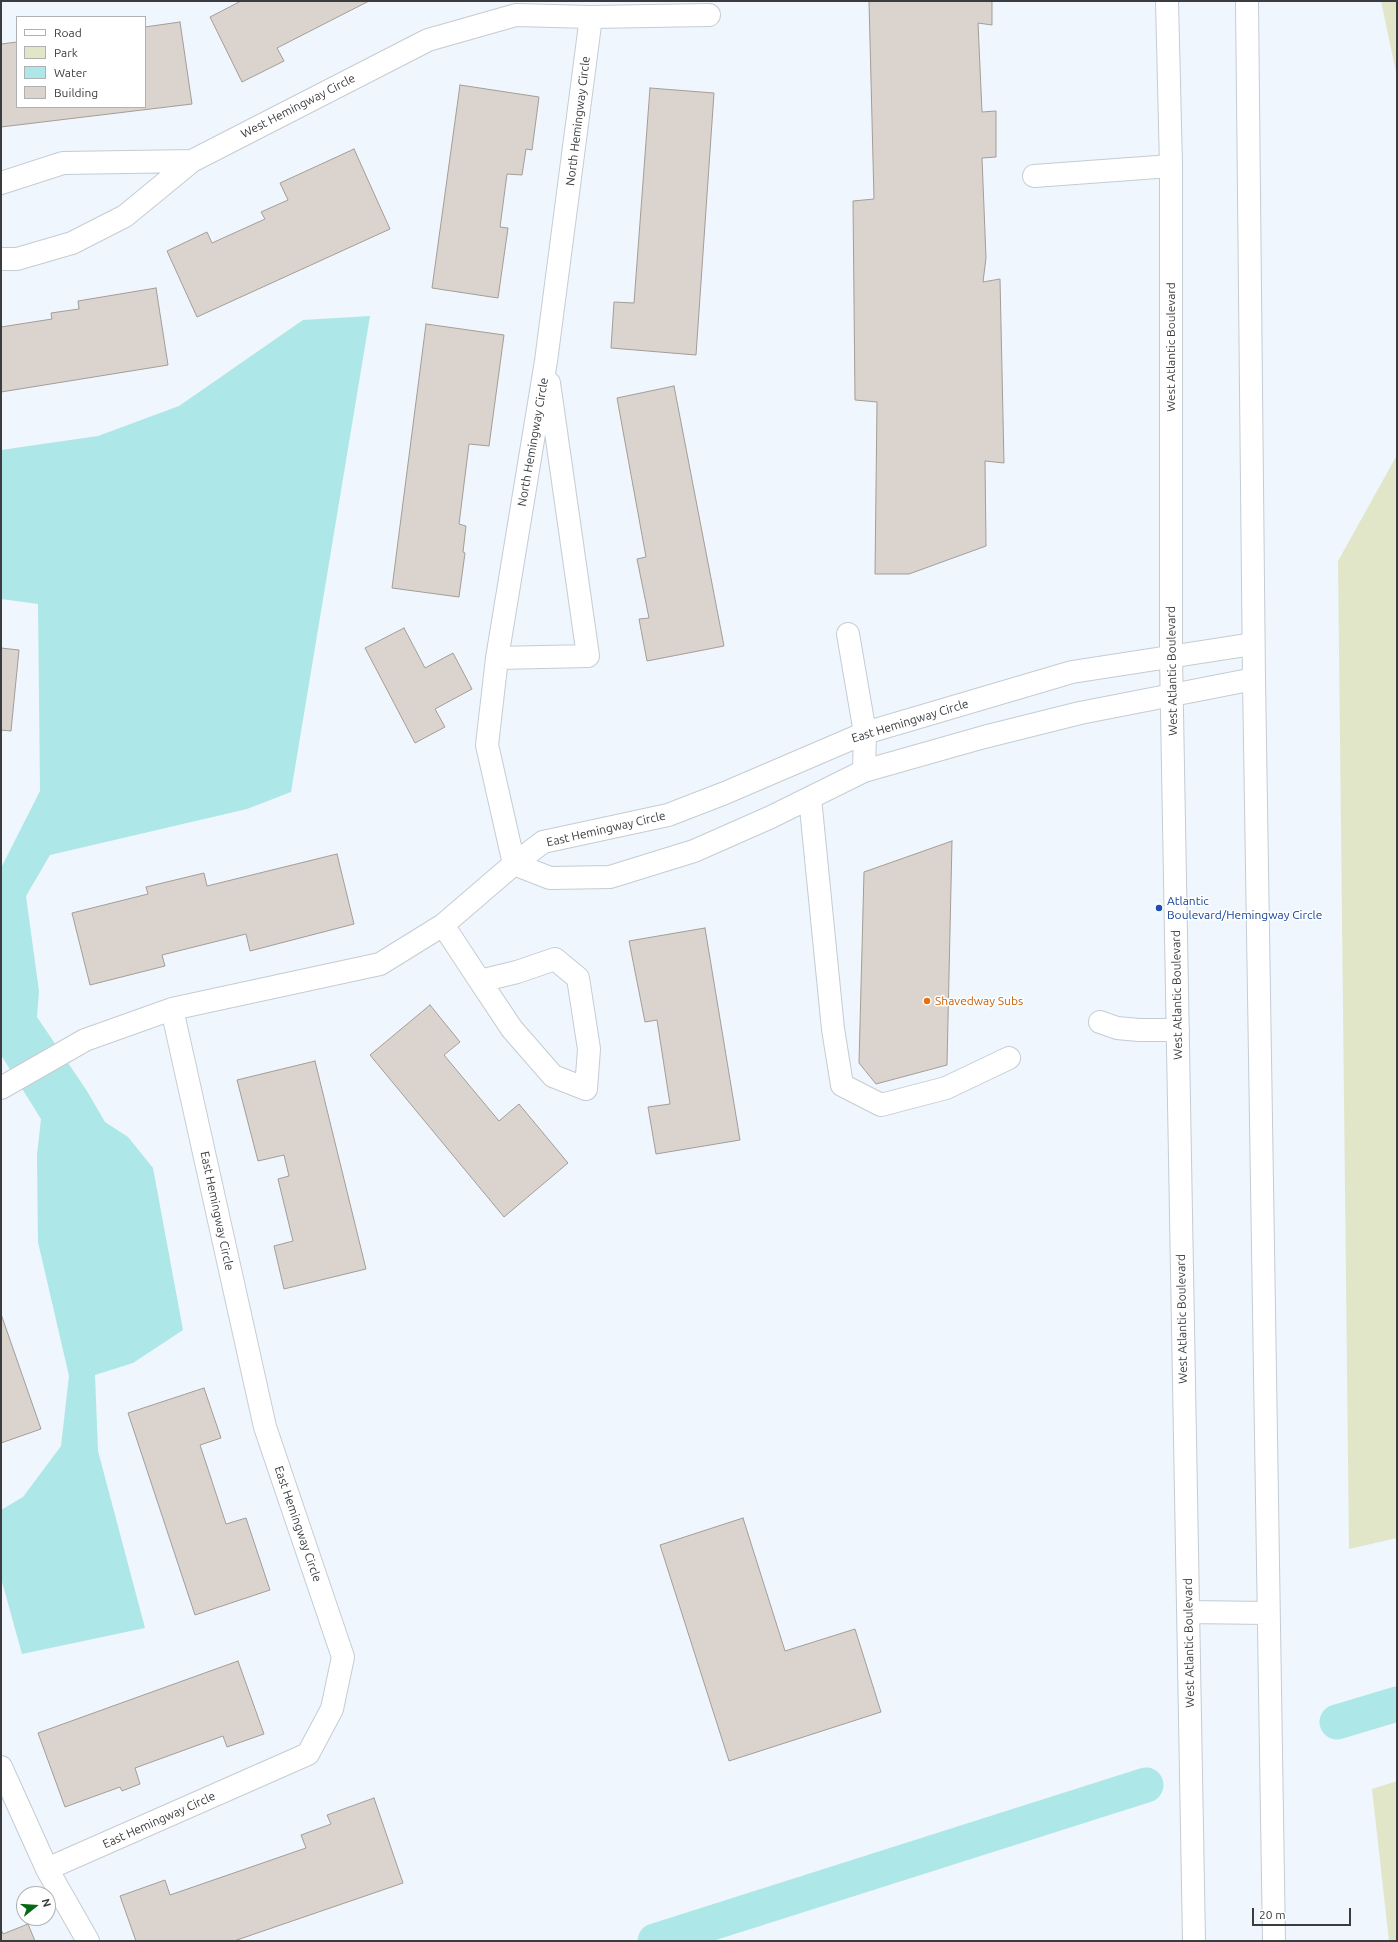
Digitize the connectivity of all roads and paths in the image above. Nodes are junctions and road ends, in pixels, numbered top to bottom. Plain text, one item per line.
1 (1168, 1) edge
2 (1247, 1) edge
3 (708, 15) dead end
4 (591, 17) junction
5 (192, 161) junction
6 (1171, 166) junction
7 (1034, 176) dead end
8 (1, 182) edge
9 (1, 259) edge
10 (546, 361) junction
11 (848, 634) dead end
12 (1253, 644) junction
13 (1172, 656) junction
14 (497, 658) junction
15 (1254, 679) junction
16 (1173, 694) junction
17 (865, 733) junction
18 (864, 771) junction
19 (810, 798) junction
20 (514, 864) junction
21 (442, 925) junction
22 (480, 981) junction
23 (172, 1008) junction
24 (1100, 1022) dead end
25 (1178, 1030) junction
26 (1009, 1058) dead end
27 (1, 1088) edge
28 (1188, 1612) junction
29 (1268, 1613) junction
30 (1, 1768) edge
31 (47, 1869) junction
32 (88, 1941) edge
33 (1194, 1941) edge
34 (1274, 1941) edge

1 - 6 street, West Atlantic Boulevard
2 - 12 street
3 - 4 street, West Hemingway Circle
4 - 5 street, West Hemingway Circle
4 - 10 street, North Hemingway Circle
5 - 8 street, West Hemingway Circle
5 - 9 street
6 - 7 street
6 - 13 street, West Atlantic Boulevard
10 - 14 street, North Hemingway Circle
10 - 14 street
11 - 17 street
12 - 13 street, East Hemingway Circle
12 - 15 street
13 - 16 street, West Atlantic Boulevard
13 - 17 street, East Hemingway Circle
14 - 20 street, North Hemingway Circle
15 - 16 street
15 - 29 street
16 - 18 street
16 - 25 street, West Atlantic Boulevard
17 - 18 street
17 - 20 street, East Hemingway Circle
18 - 19 street
19 - 20 street
19 - 26 street
20 - 21 street, East Hemingway Circle
21 - 22 street
21 - 23 street, East Hemingway Circle
22 - 22 street
23 - 27 street, East Hemingway Circle
23 - 31 street, East Hemingway Circle
24 - 25 street
25 - 28 street, West Atlantic Boulevard
28 - 29 street
28 - 33 street, West Atlantic Boulevard
29 - 34 street
30 - 31 street
31 - 32 street

